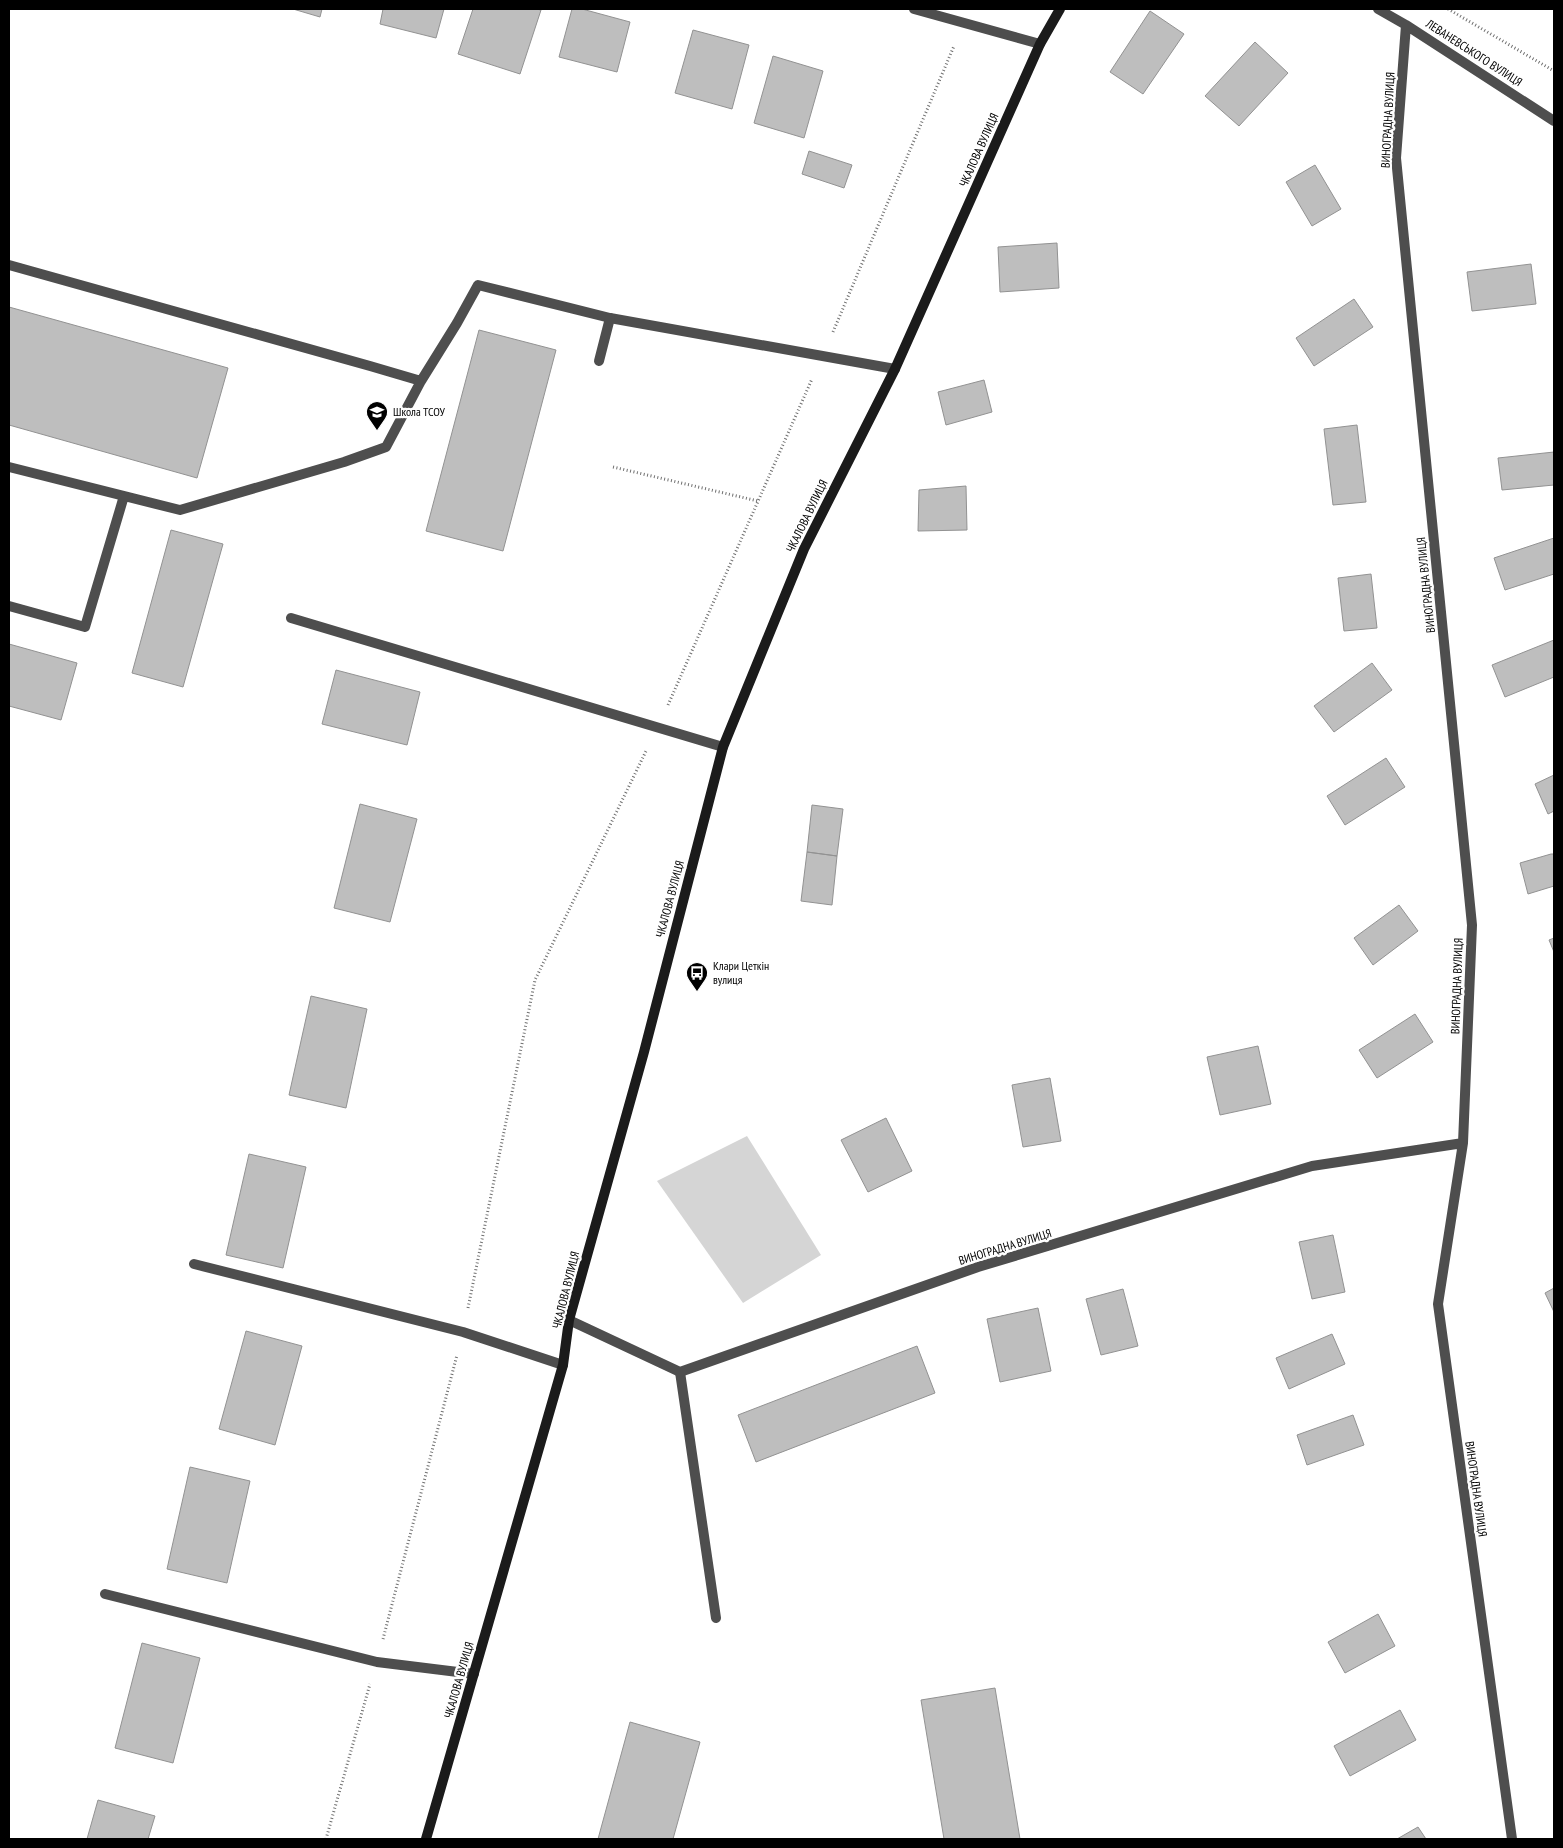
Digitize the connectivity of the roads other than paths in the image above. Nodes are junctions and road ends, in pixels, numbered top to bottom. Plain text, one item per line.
1 (914, 9) edge
2 (1060, 9) edge
3 (1378, 9) edge
4 (1406, 25) junction
5 (1040, 44) junction
6 (1554, 121) edge
7 (9, 265) edge
8 (610, 318) junction
9 (598, 361) dead end
10 (895, 369) junction
11 (421, 381) junction
12 (9, 466) edge
13 (124, 496) junction
14 (9, 606) edge
15 (291, 618) dead end
16 (723, 747) junction
17 (1463, 1143) junction
18 (194, 1264) dead end
19 (569, 1320) junction
20 (563, 1365) junction
21 (680, 1372) junction
22 (105, 1594) dead end
23 (716, 1618) dead end
24 (474, 1674) junction
25 (426, 1839) edge
26 (1512, 1839) edge

1 - 5 street
2 - 5 main road, ЧКАЛОВА ВУЛИЦЯ
3 - 4 street, ЛЕВАНЕВСЬКОГО ВУЛИЦЯ
4 - 6 street, ЛЕВАНЕВСЬКОГО ВУЛИЦЯ
4 - 17 street, ВИНОГРАДНА ВУЛИЦЯ
5 - 10 main road, ЧКАЛОВА ВУЛИЦЯ
7 - 11 street
8 - 9 street
8 - 10 street
8 - 11 street
10 - 16 main road, ЧКАЛОВА ВУЛИЦЯ
11 - 13 street
12 - 13 street
13 - 14 street
15 - 16 street
16 - 19 main road, ЧКАЛОВА ВУЛИЦЯ
17 - 21 street, ВИНОГРАДНА ВУЛИЦЯ
17 - 26 street, ВИНОГРАДНА ВУЛИЦЯ
18 - 20 street
19 - 20 main road, ЧКАЛОВА ВУЛИЦЯ
19 - 21 street
20 - 24 main road, ЧКАЛОВА ВУЛИЦЯ
21 - 23 street
22 - 24 street
24 - 25 main road, ЧКАЛОВА ВУЛИЦЯ

